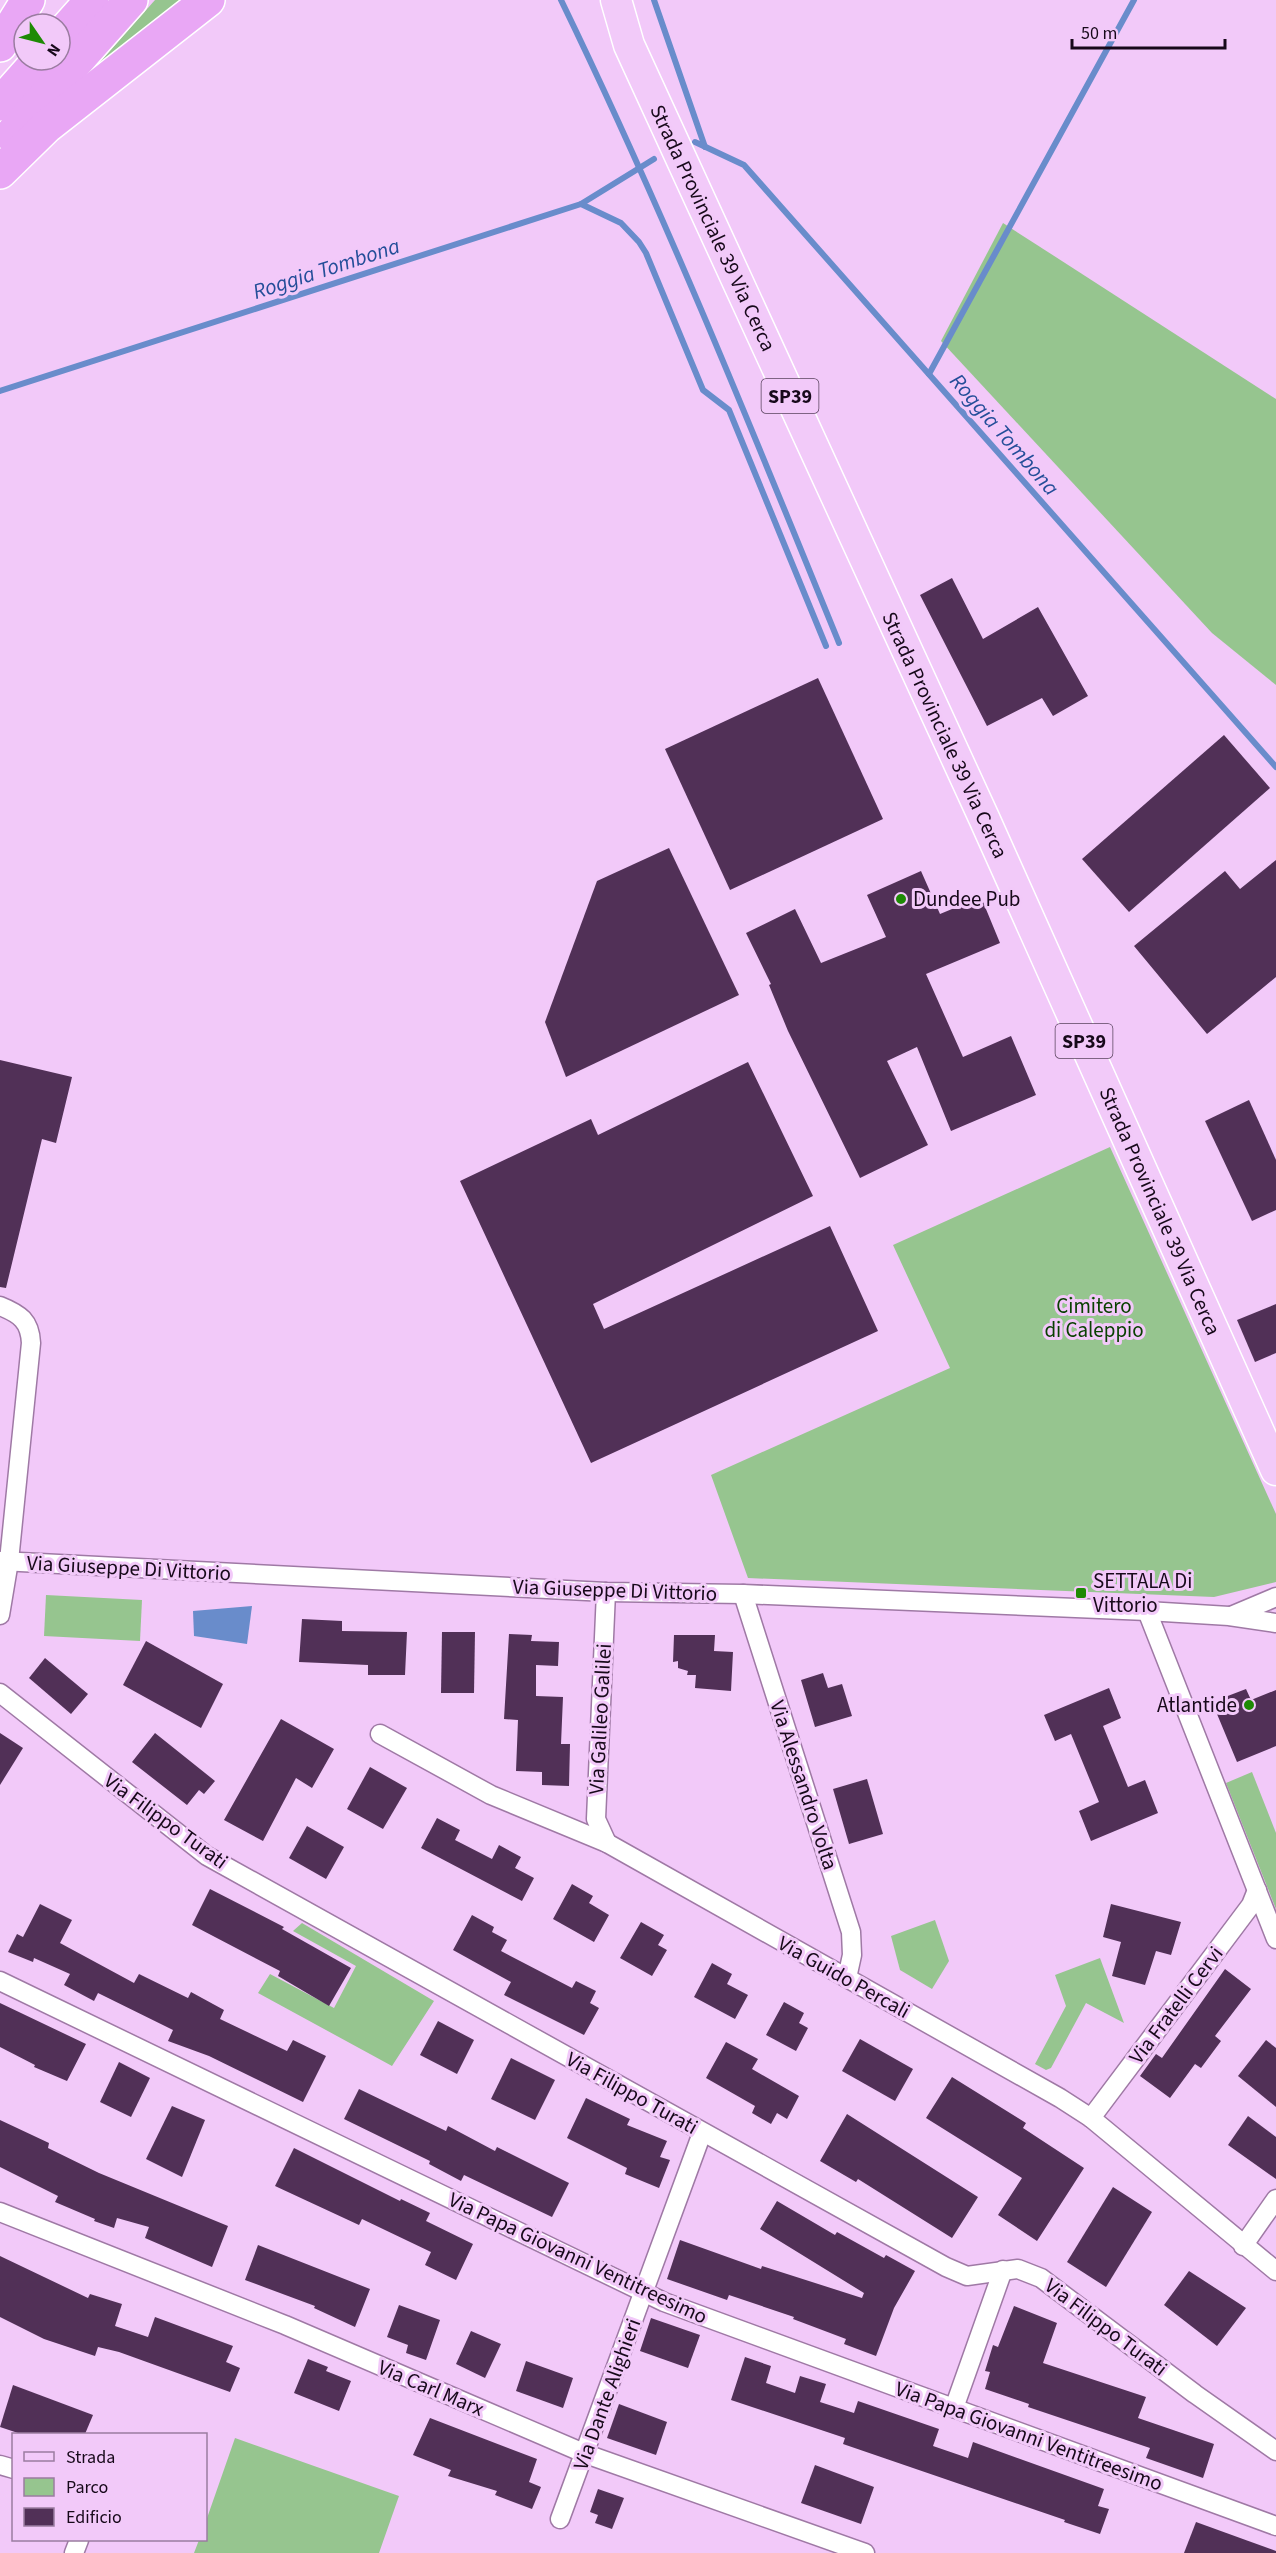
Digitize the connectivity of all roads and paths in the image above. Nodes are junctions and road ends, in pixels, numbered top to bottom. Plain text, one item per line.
1 (28, 0) edge
2 (92, 0) edge
3 (131, 0) edge
4 (208, 0) edge
5 (616, 0) edge
6 (72, 22) edge
7 (0, 45) edge
8 (28, 72) edge
9 (0, 104) edge
10 (0, 148) edge
11 (0, 172) edge
12 (0, 1306) edge
13 (1276, 1470) edge
14 (4, 1561) edge
15 (606, 1592) junction
16 (743, 1594) junction
17 (1276, 1597) edge
18 (1147, 1611) junction
19 (0, 1615) edge
20 (1229, 1616) junction
21 (1276, 1623) edge
22 (0, 1693) edge
23 (380, 1734) dead end
24 (607, 1843) junction
25 (1257, 1890) junction
26 (1276, 1939) edge
27 (847, 1978) junction
28 (0, 1981) edge
29 (1090, 2118) junction
30 (702, 2133) junction
31 (1276, 2199) edge
32 (0, 2212) edge
33 (1243, 2246) junction
34 (1003, 2270) junction
35 (1276, 2271) edge
36 (644, 2293) junction
37 (954, 2408) junction
38 (1276, 2451) edge
39 (586, 2454) junction
40 (560, 2519) dead end
41 (1276, 2526) edge
42 (865, 2553) edge

1 - 7 highway
2 - 6 highway
3 - 10 highway
4 - 11 highway
5 - 13 main road, Strada Provinciale 39 Via Cerca / SP39
8 - 9 highway
12 - 14 street
14 - 15 street, Via Giuseppe Di Vittorio
14 - 19 street
15 - 16 street, Via Giuseppe Di Vittorio
15 - 24 street, Via Galileo Galilei
16 - 18 street, Via Giuseppe Di Vittorio
16 - 27 street, Via Alessandro Volta
17 - 20 street, Via Giuseppe Di Vittorio
18 - 20 street, Via Giuseppe Di Vittorio
18 - 25 street
20 - 21 street, Via Giuseppe Di Vittorio
22 - 30 street, Via Filippo Turati
23 - 24 street, Via Guido Percali
24 - 27 street, Via Guido Percali
25 - 26 street
25 - 29 street, Via Fratelli Cervi
27 - 29 street, Via Guido Percali
28 - 36 street, Via Papa Giovanni Ventitreesimo
29 - 33 street, Via Guido Percali
30 - 34 street, Via Filippo Turati
30 - 36 street, Via Dante Alighieri
31 - 33 street
32 - 39 street, Via Carl Marx
33 - 35 street, Via Guido Percali
34 - 37 street
34 - 38 street, Via Filippo Turati
36 - 37 street, Via Papa Giovanni Ventitreesimo
36 - 39 street, Via Dante Alighieri
37 - 41 street, Via Papa Giovanni Ventitreesimo
39 - 40 street, Via Dante Alighieri
39 - 42 street, Via Carl Marx

